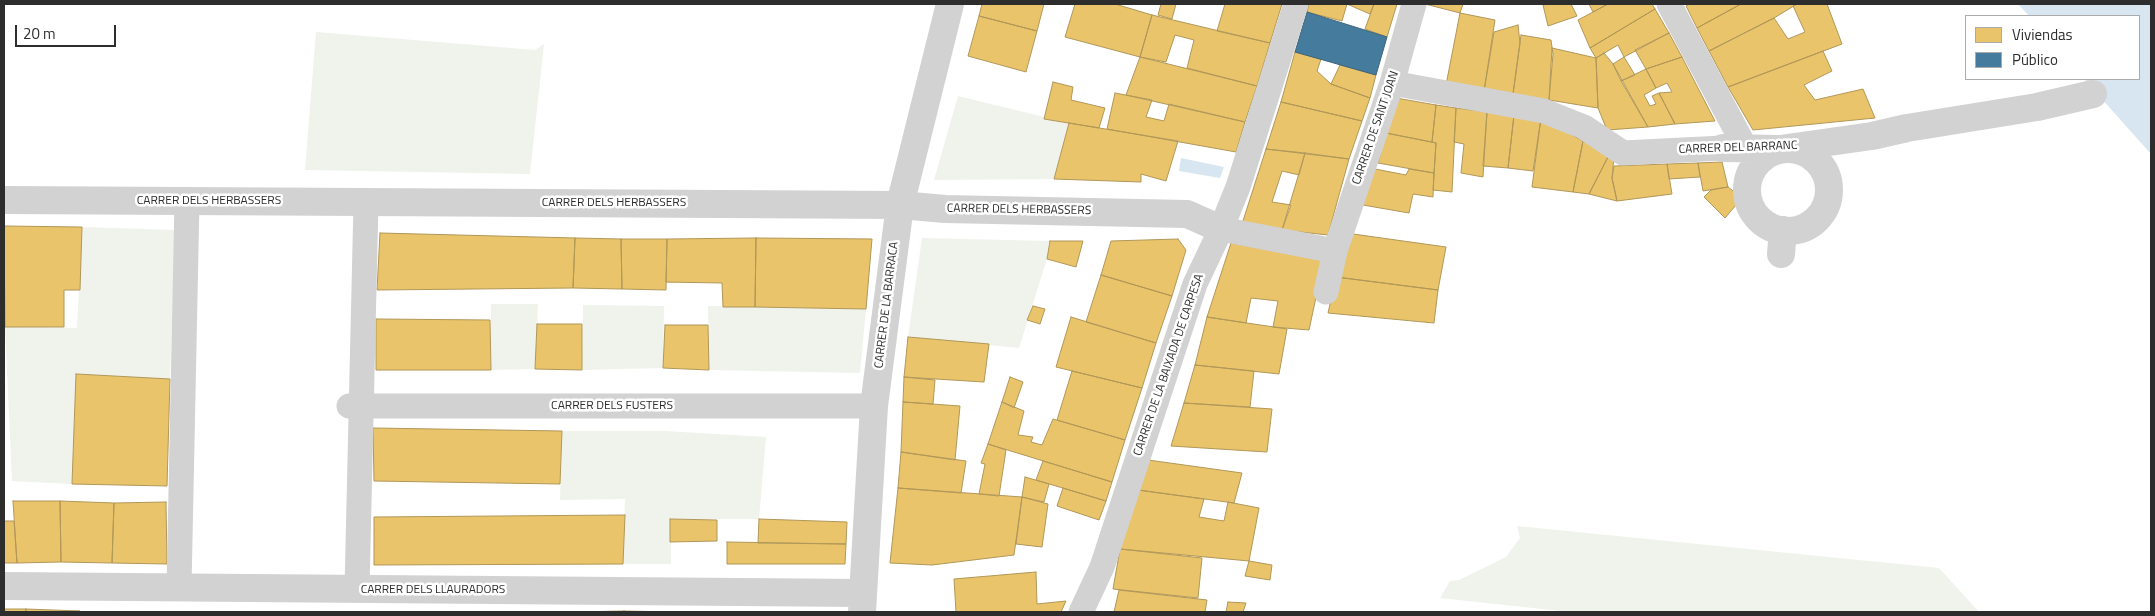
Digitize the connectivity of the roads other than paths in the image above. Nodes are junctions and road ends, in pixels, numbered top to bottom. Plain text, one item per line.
1 (950, 4) edge
2 (1296, 4) edge
3 (1414, 4) edge
4 (1669, 4) edge
5 (1392, 83) junction
6 (2093, 94) dead end
7 (1734, 148) junction
8 (1780, 149) junction
9 (4, 200) edge
10 (187, 201) junction
11 (366, 202) junction
12 (900, 205) junction
13 (1221, 229) junction
14 (1335, 251) junction
15 (1326, 292) dead end
16 (355, 406) junction
17 (874, 406) junction
18 (4, 586) edge
19 (179, 587) junction
20 (357, 590) junction
21 (862, 602) edge
22 (1081, 612) edge

1 - 12 street, CARRER DE LA BARRACA
2 - 13 street, CARRER DE LA BAIXADA DE CARPESA
3 - 5 street, CARRER DE SANT JOAN
4 - 7 street
5 - 7 street, CARRER DEL BARRANC
5 - 14 street, CARRER DE SANT JOAN
6 - 8 street, CARRER DEL BARRANC
7 - 8 street, CARRER DEL BARRANC
8 - 8 street
9 - 10 street, CARRER DELS HERBASSERS
10 - 11 street, CARRER DELS HERBASSERS
10 - 19 street
11 - 12 street, CARRER DELS HERBASSERS
11 - 16 street
12 - 13 street, CARRER DELS HERBASSERS
12 - 17 street, CARRER DE LA BARRACA
13 - 14 street
13 - 22 street, CARRER DE LA BAIXADA DE CARPESA
14 - 15 street, CARRER DE SANT JOAN
16 - 17 street, CARRER DELS FUSTERS
16 - 20 street
17 - 21 street, CARRER DE LA BARRACA
18 - 19 street, CARRER DELS LLAURADORS
19 - 20 street, CARRER DELS LLAURADORS
20 - 21 street, CARRER DELS LLAURADORS

